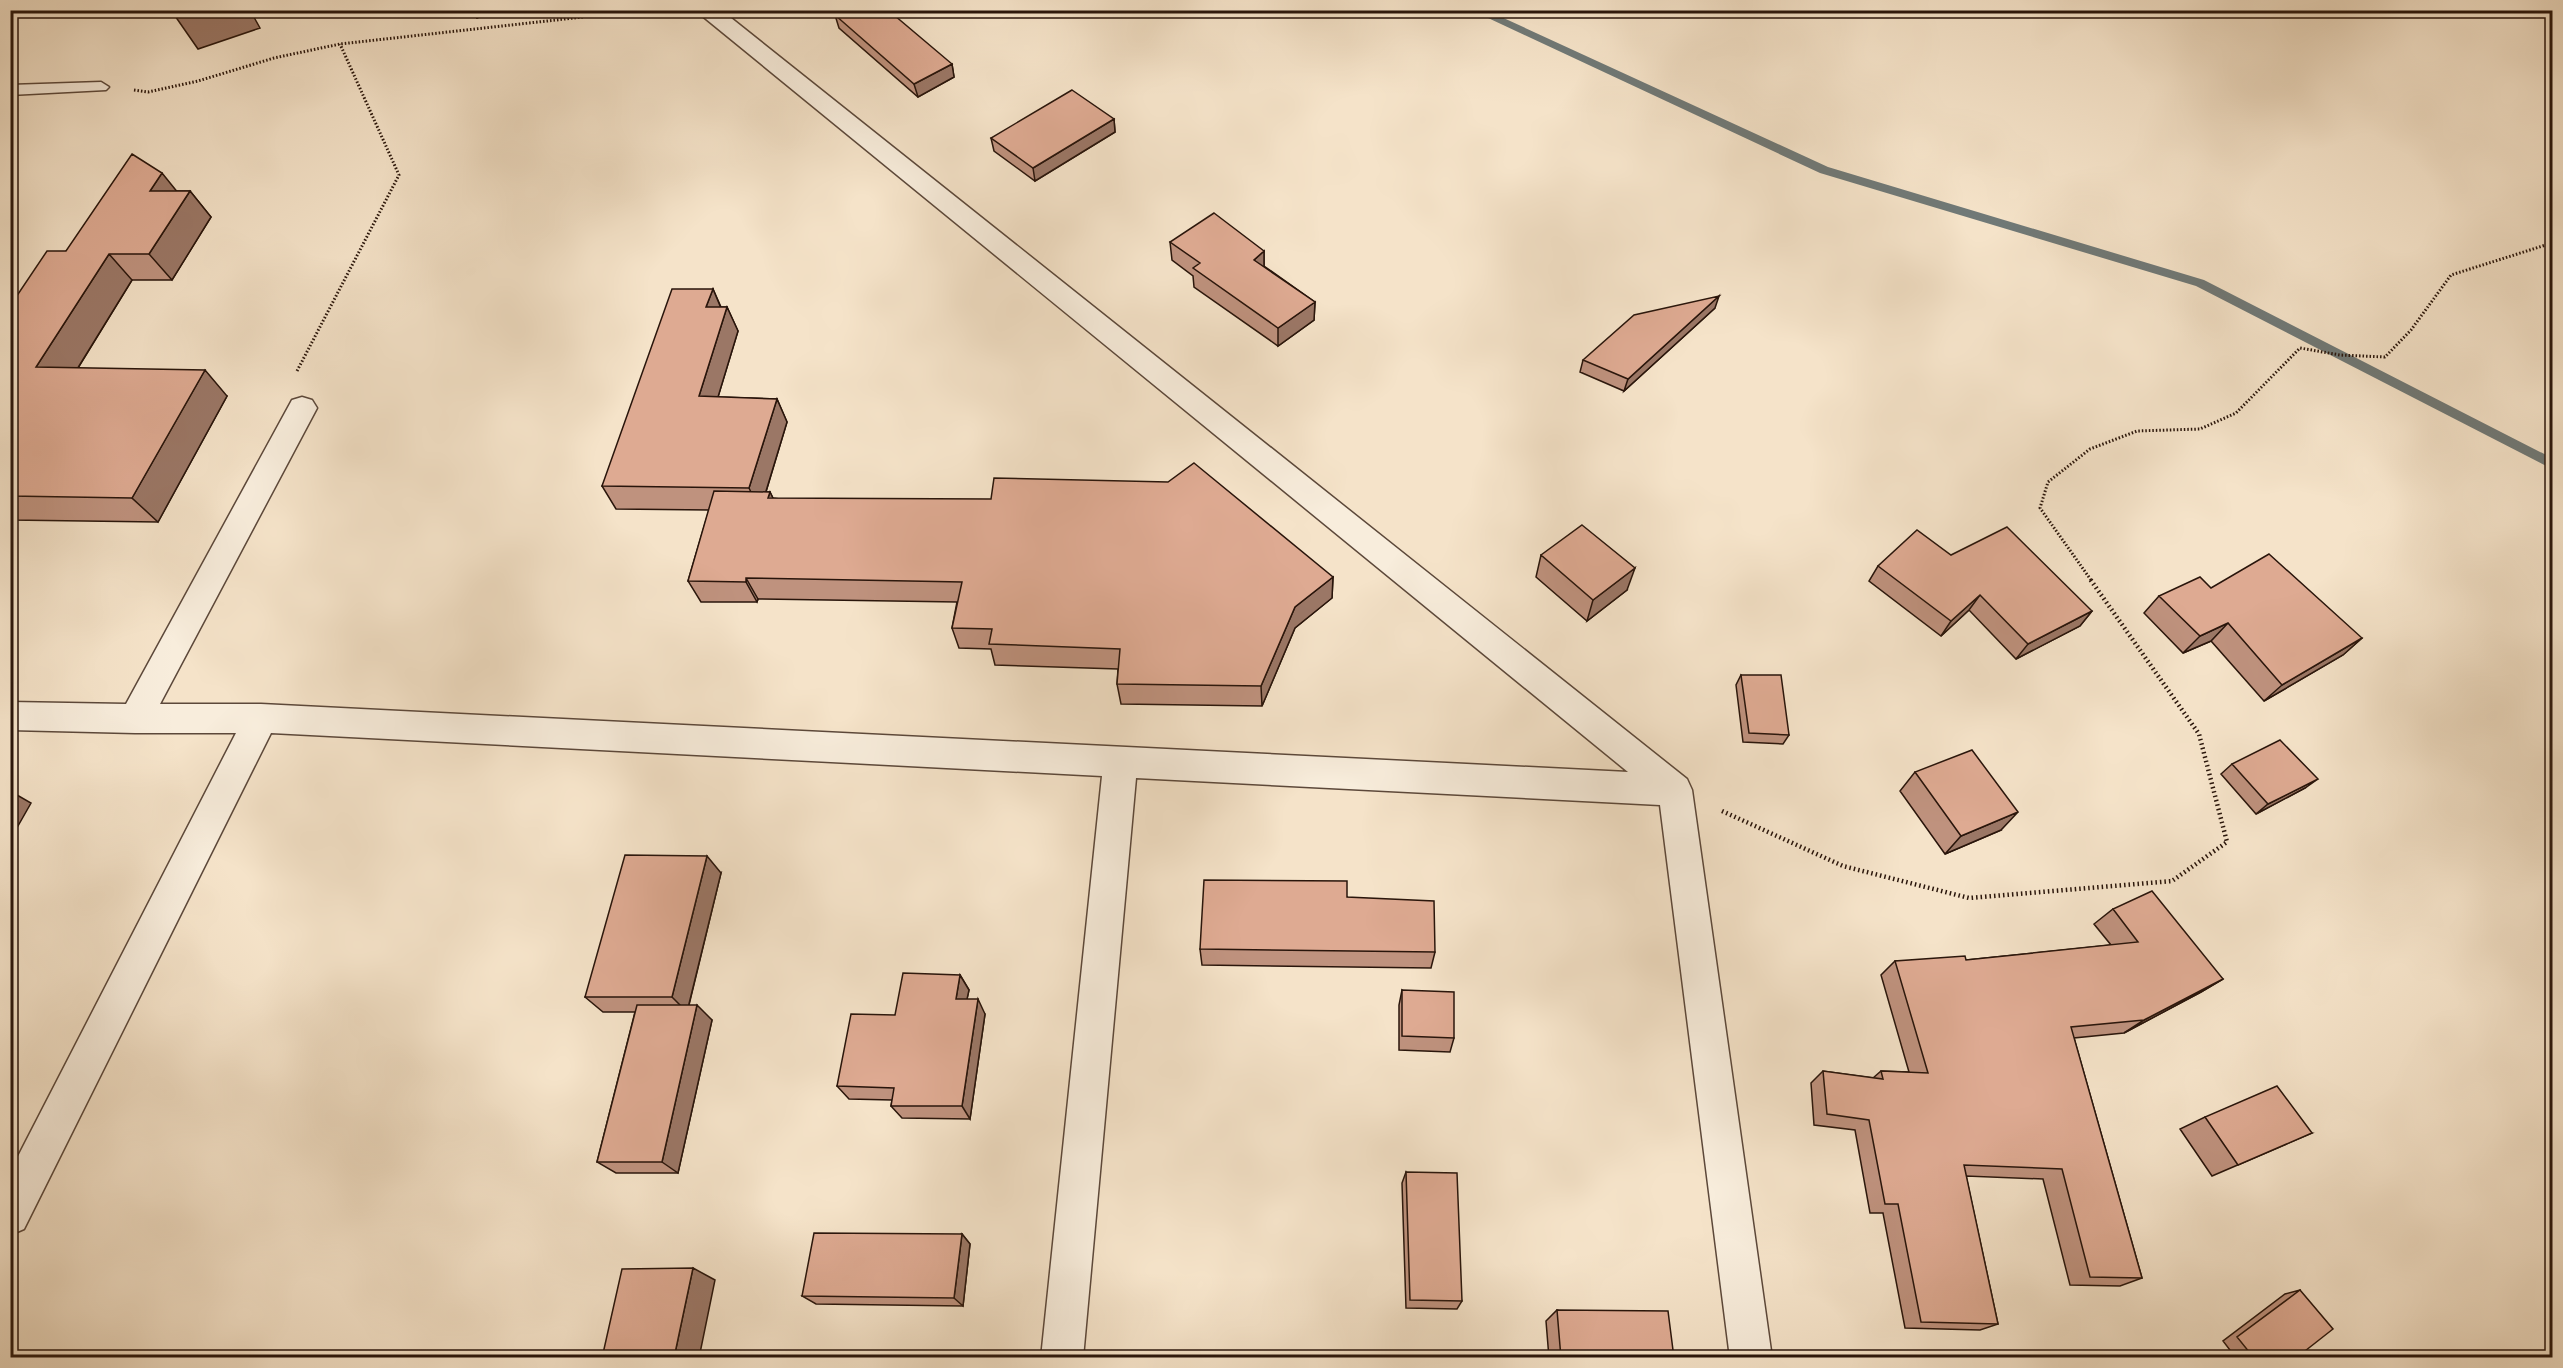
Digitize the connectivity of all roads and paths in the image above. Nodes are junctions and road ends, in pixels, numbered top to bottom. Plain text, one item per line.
1 (598, 10) edge
2 (706, 10) edge
3 (340, 44) junction
4 (101, 87) joint
5 (10, 90) edge
6 (2553, 243) edge
7 (302, 408) joint
8 (10, 716) edge
9 (261, 718) junction
10 (135, 719) junction
11 (1121, 760) junction
12 (1675, 790) junction
13 (10, 1215) edge
14 (1062, 1358) edge
15 (1751, 1358) edge

1 - 3 path
2 - 12 street
3 - 4 path
3 - 7 path
4 - 5 lane
6 - 12 path
7 - 10 street
8 - 10 street
9 - 10 street
9 - 11 street
9 - 13 street
11 - 12 street
11 - 14 street
12 - 15 street

